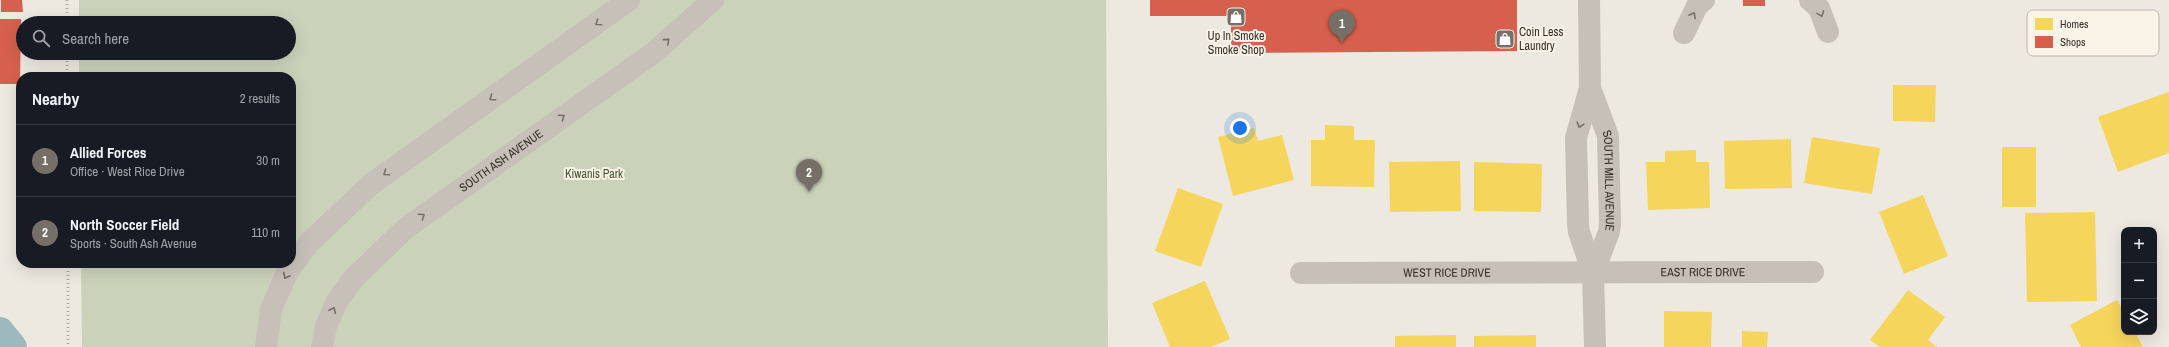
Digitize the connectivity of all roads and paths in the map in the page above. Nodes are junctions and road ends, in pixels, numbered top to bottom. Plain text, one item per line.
1 (629, 0) edge
2 (712, 0) edge
3 (1590, 0) edge
4 (1704, 0) edge
5 (1810, 0) edge
6 (1828, 32) dead end
7 (1684, 33) dead end
8 (1590, 88) junction
9 (296, 260) edge
10 (290, 268) edge
11 (1813, 272) dead end
12 (1301, 273) dead end
13 (1593, 273) junction
14 (266, 347) edge
15 (322, 347) edge
16 (1595, 347) edge

1 -> 9 street
15 -> 2 street, SOUTH ASH AVENUE
3 - 8 street, SOUTH MILL AVENUE
7 -> 4 street
5 -> 6 street
8 -> 13 street, SOUTH MILL AVENUE
8 - 13 street, SOUTH MILL AVENUE
10 -> 14 street
11 - 13 street, EAST RICE DRIVE
12 - 13 street, WEST RICE DRIVE
13 - 16 street, SOUTH MILL AVENUE

